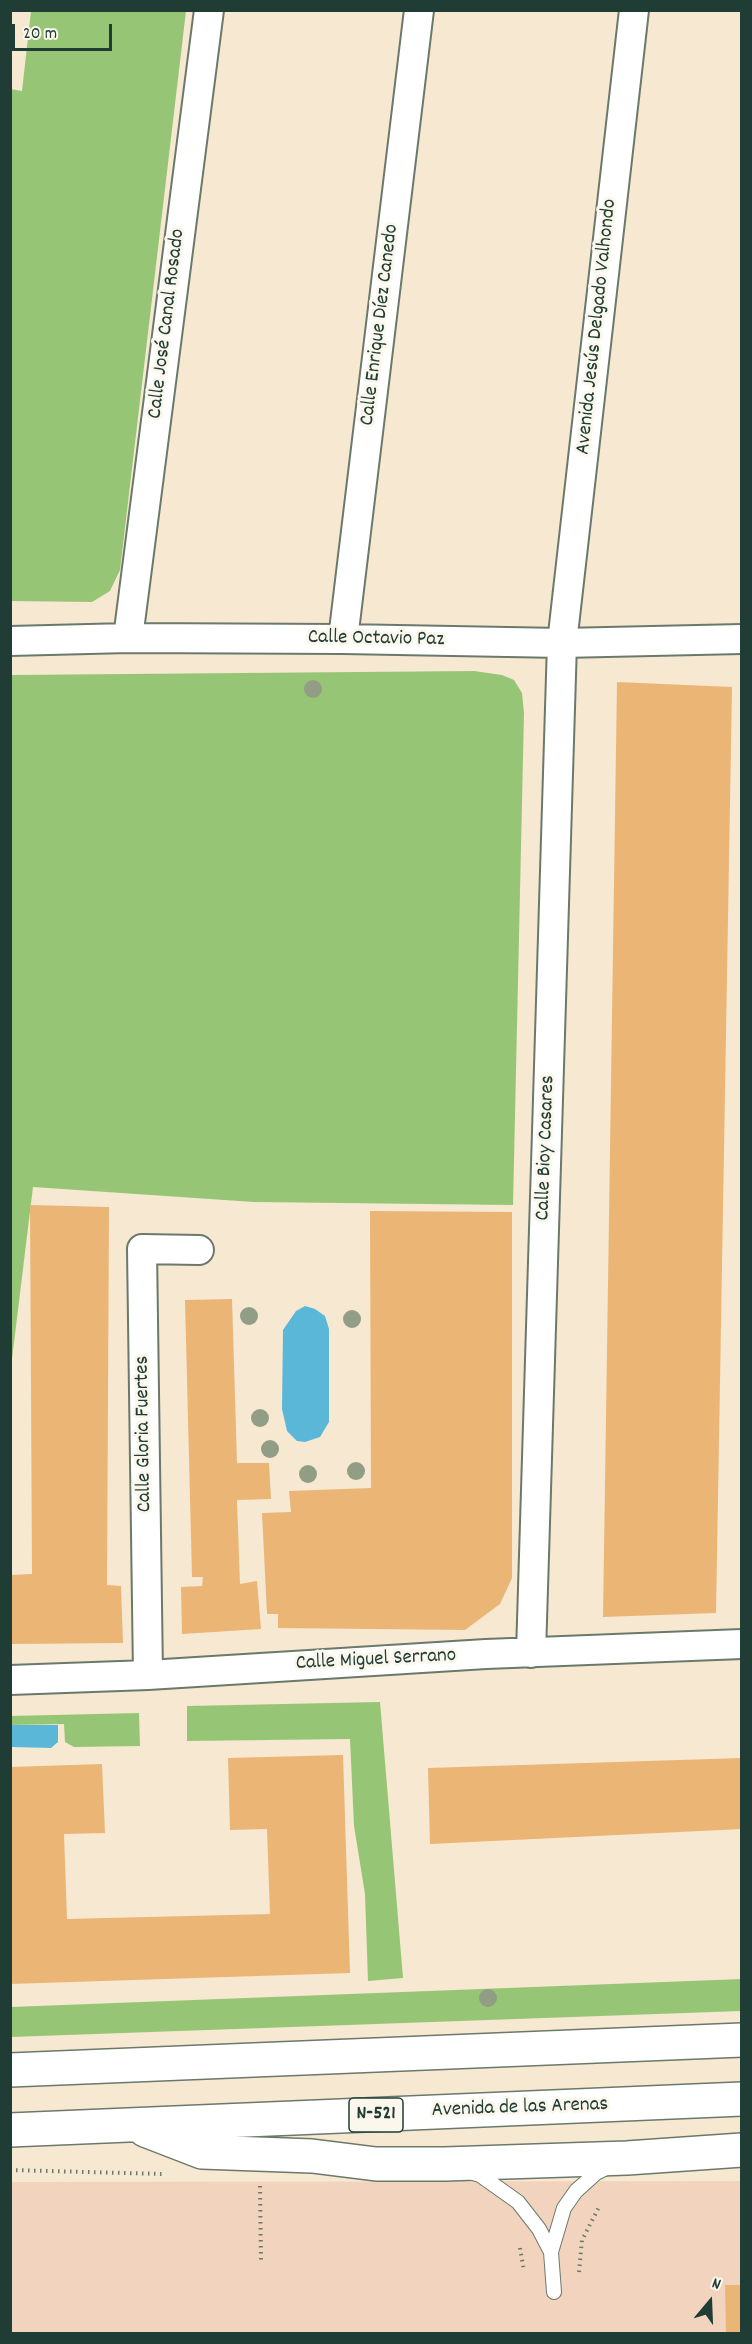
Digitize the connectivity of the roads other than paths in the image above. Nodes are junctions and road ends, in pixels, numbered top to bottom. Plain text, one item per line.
1 (209, 10) edge
2 (420, 10) edge
3 (634, 10) edge
4 (128, 638) junction
5 (343, 639) junction
6 (741, 639) edge
7 (10, 641) edge
8 (562, 643) junction
9 (199, 1250) dead end
10 (741, 1644) edge
11 (531, 1653) junction
12 (148, 1675) junction
13 (10, 1680) edge
14 (741, 2040) edge
15 (10, 2070) edge
16 (741, 2099) edge
17 (132, 2125) junction
18 (10, 2130) edge
19 (741, 2150) edge
20 (627, 2158) junction
21 (445, 2164) junction
22 (551, 2252) junction
23 (554, 2292) dead end

1 - 4 street, Calle José Canal Rosado
2 - 5 street, Calle Enrique Díez Canedo
3 - 8 street, Avenida Jesús Delgado Valhondo
4 - 5 street, Calle Octavio Paz
4 - 7 street, Calle Octavio Paz
5 - 8 street, Calle Octavio Paz
6 - 8 street, Calle Octavio Paz
8 - 11 street, Calle Bioy Casares
9 - 12 street, Calle Gloria Fuertes
10 - 11 street, Calle Miguel Serrano
11 - 12 street, Calle Miguel Serrano
12 - 13 street, Calle Miguel Serrano
14 - 15 highway
16 - 17 highway, Avenida de las Arenas / N-521
17 - 18 highway, Avenida de las Arenas / N-521
17 - 21 highway
19 - 20 highway
20 - 21 highway
20 - 22 lane
21 - 22 lane
22 - 23 lane

